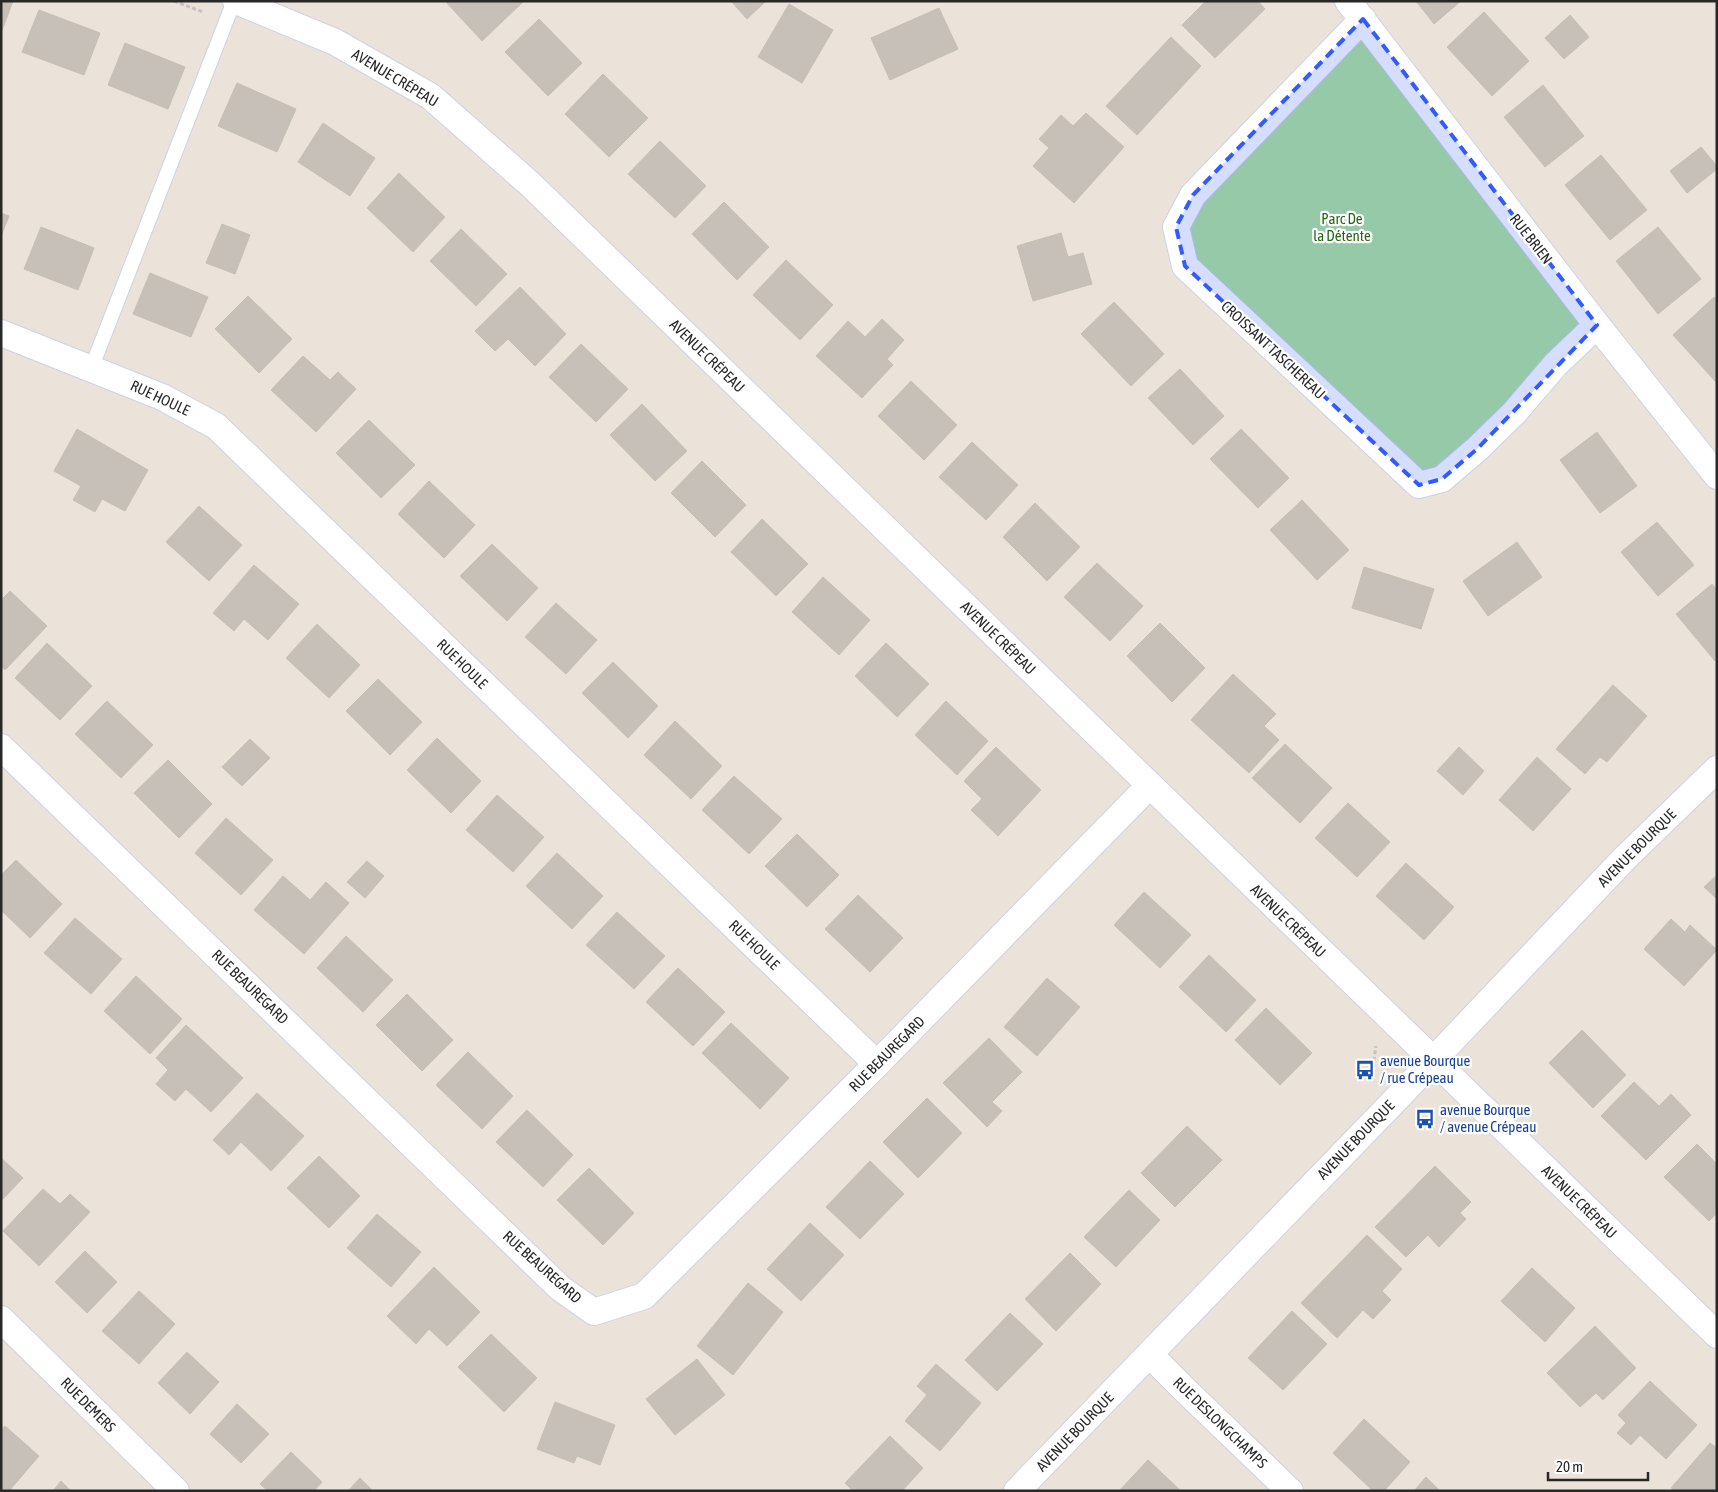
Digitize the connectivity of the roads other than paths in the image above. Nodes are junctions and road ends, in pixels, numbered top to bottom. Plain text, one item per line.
1 (235, 1) edge
2 (1355, 10) edge
3 (1598, 325) junction
4 (1, 333) edge
5 (91, 369) junction
6 (1717, 476) edge
7 (1, 747) edge
8 (1717, 769) edge
9 (1150, 785) junction
10 (1433, 1060) junction
11 (877, 1064) junction
12 (1, 1319) edge
13 (1717, 1335) edge
14 (1150, 1355) junction
15 (176, 1491) edge
16 (1018, 1491) edge
17 (1290, 1491) edge

1 - 5 lane
1 - 9 street, AVENUE CRÉPEAU
2 - 3 street, RUE BRIEN
2 - 3 street, CROISSANT TASCHEREAU
3 - 6 street, RUE BRIEN
4 - 5 street, RUE HOULE
5 - 11 street, RUE HOULE
7 - 11 street, RUE BEAUREGARD
8 - 10 street, AVENUE BOURQUE
9 - 10 street, AVENUE CRÉPEAU
9 - 11 street, RUE BEAUREGARD
10 - 13 street, AVENUE CRÉPEAU
10 - 14 street, AVENUE BOURQUE
12 - 15 street, RUE DEMERS
14 - 16 street, AVENUE BOURQUE
14 - 17 street, RUE DESLONGCHAMPS

